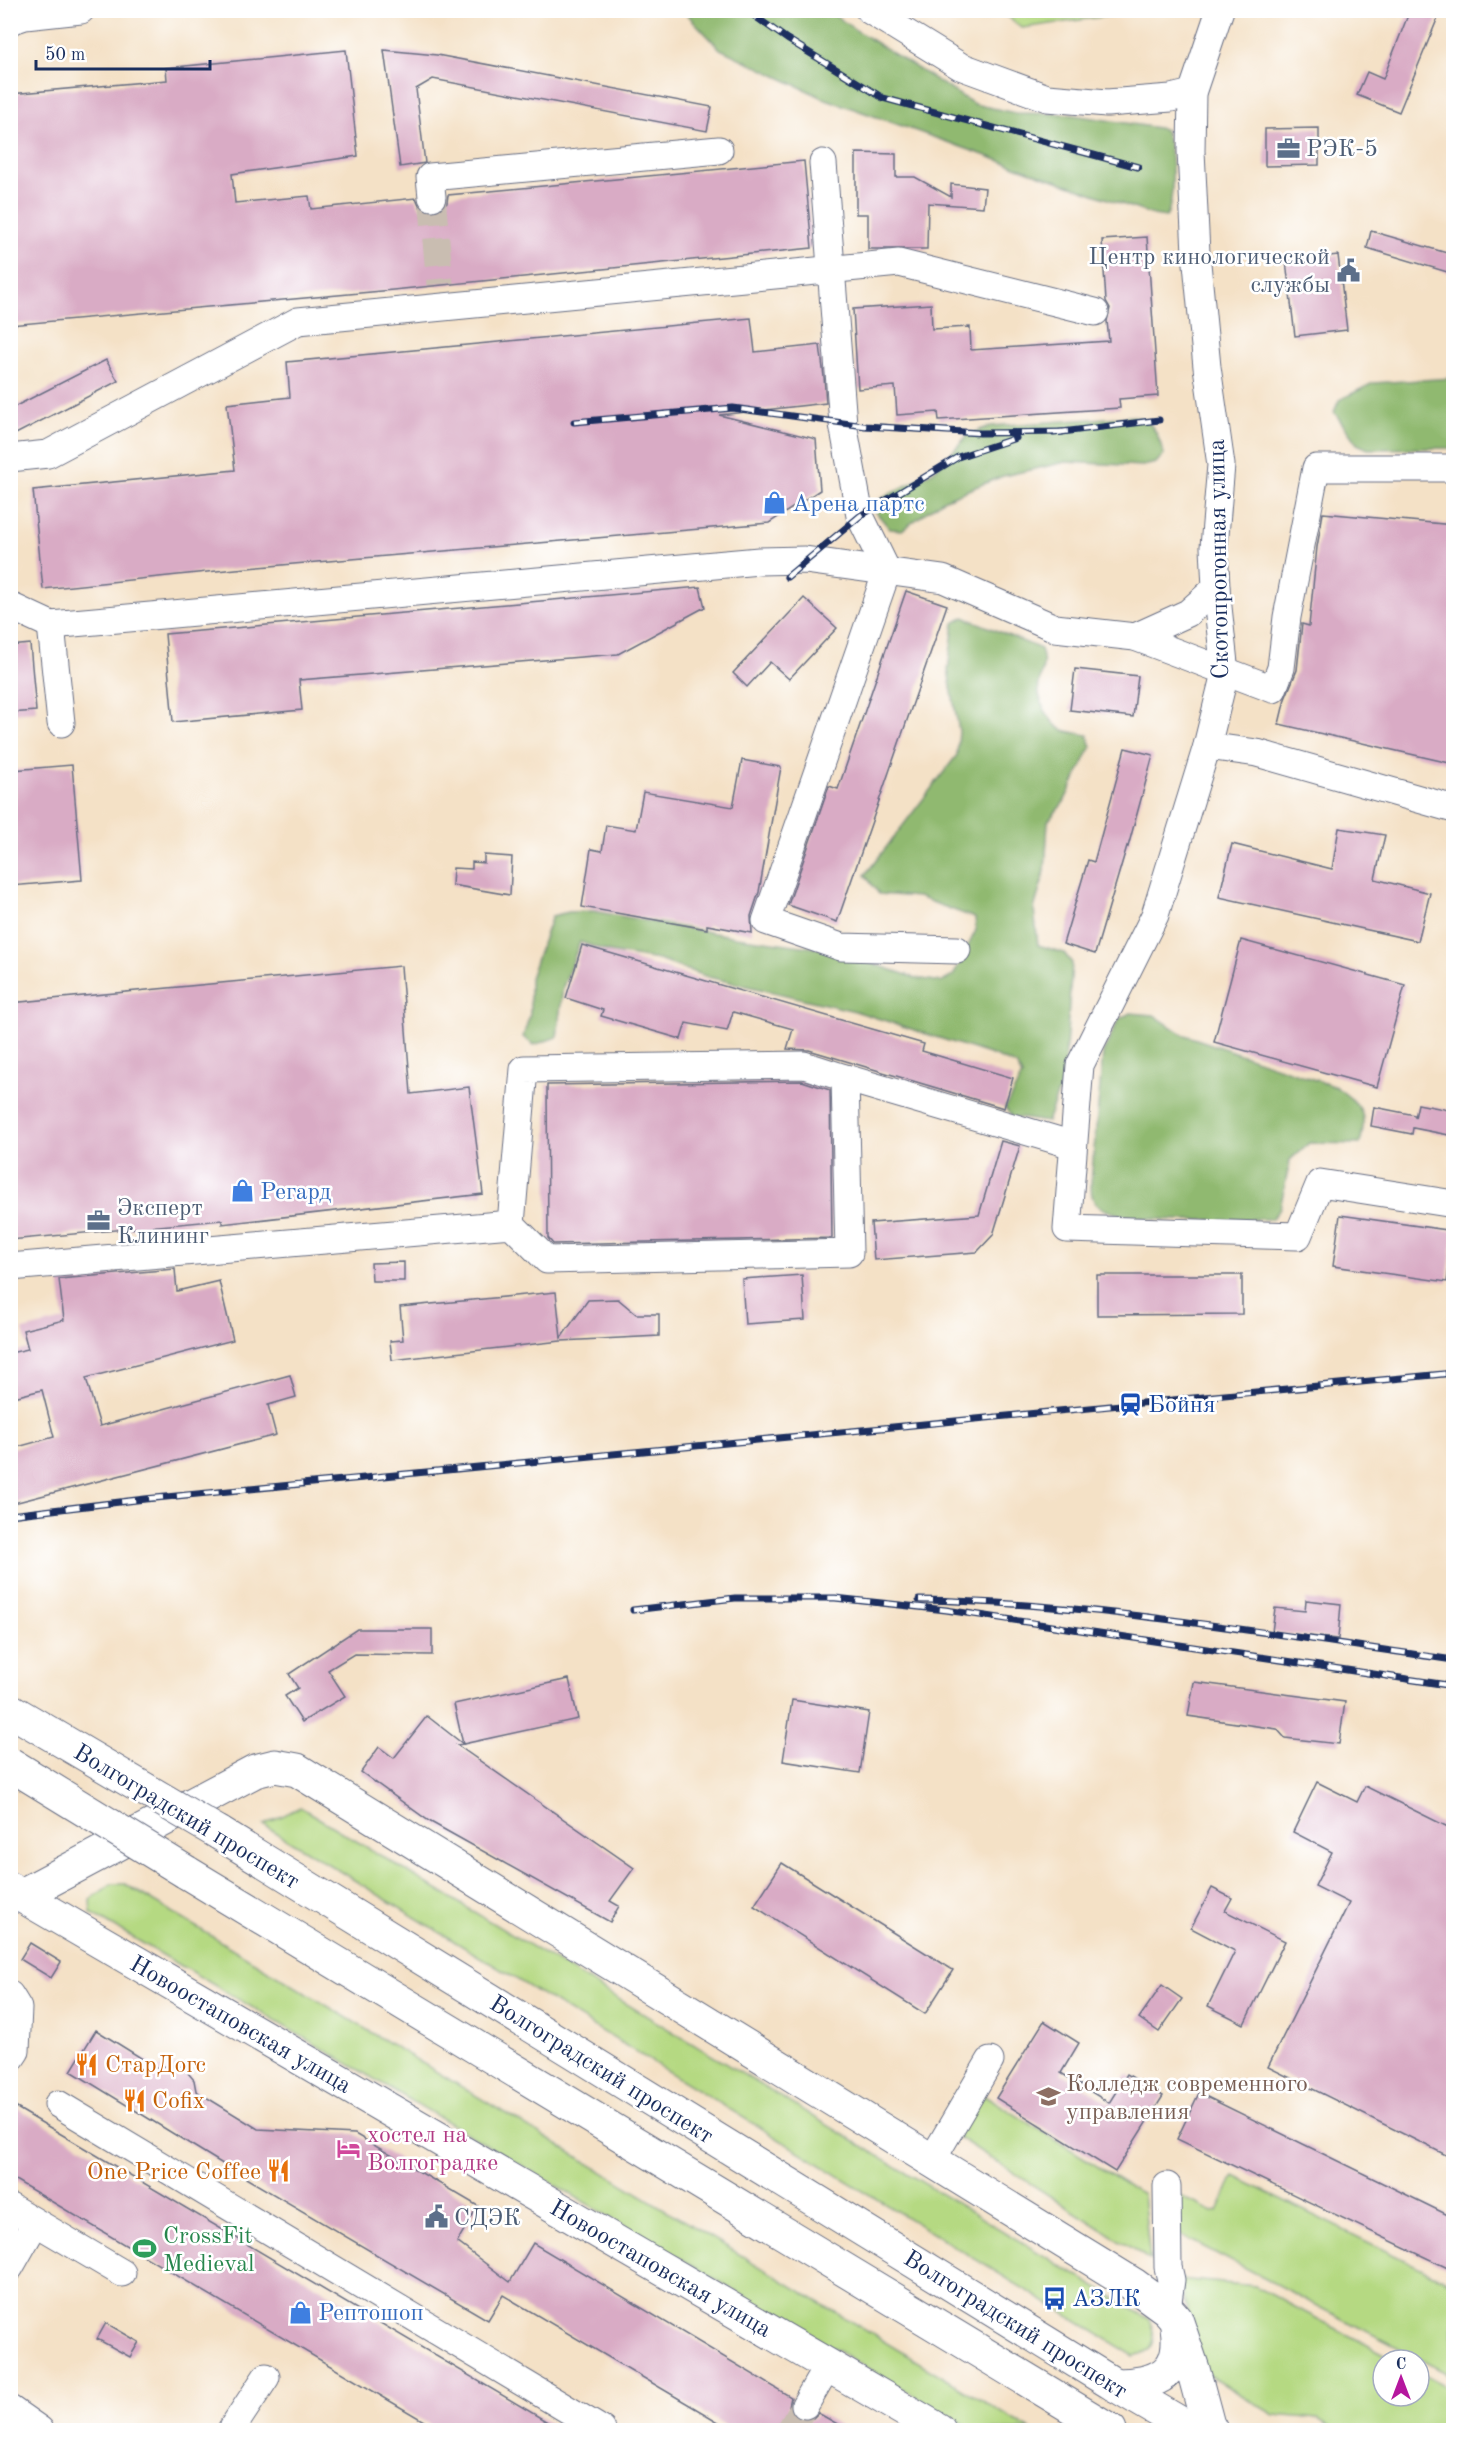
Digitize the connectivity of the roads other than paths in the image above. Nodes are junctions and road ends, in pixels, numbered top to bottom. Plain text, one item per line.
1 (81, 10) edge
2 (869, 10) edge
3 (1220, 10) edge
4 (10, 21) edge
5 (1192, 93) junction
6 (719, 150) dead end
7 (823, 163) dead end
8 (432, 197) tunnel mouth
9 (831, 270) junction
10 (1095, 312) dead end
11 (10, 458) edge
12 (1454, 468) edge
13 (887, 571) junction
14 (1216, 588) junction
15 (10, 606) edge
16 (51, 625) junction
17 (1135, 637) junction
18 (1225, 673) junction
19 (61, 723) dead end
20 (1207, 747) junction
21 (1454, 809) edge
22 (957, 950) dead end
23 (845, 1078) junction
24 (1073, 1145) junction
25 (1454, 1204) edge
26 (511, 1224) junction
27 (10, 1267) edge
28 (10, 1710) edge
29 (10, 1764) edge
30 (16, 1892) edge
31 (10, 1995) edge
32 (10, 2061) edge
33 (990, 2061) dead end
34 (58, 2104) dead end
35 (932, 2160) junction
36 (1167, 2186) dead end
37 (10, 2207) edge
38 (35, 2223) junction
39 (10, 2267) edge
40 (122, 2273) dead end
41 (1171, 2314) junction
42 (828, 2365) junction
43 (266, 2377) dead end
44 (1115, 2385) junction
45 (1066, 2404) junction
46 (805, 2405) tunnel mouth
47 (10, 2409) edge
48 (40, 2430) edge
49 (231, 2430) edge
50 (602, 2430) edge
51 (939, 2430) edge
52 (1088, 2430) edge
53 (1110, 2430) edge
54 (1192, 2430) edge
55 (1211, 2430) edge

1 - 4 street
2 - 5 street
3 - 5 street, Скотопрогонная улица
5 - 14 street, Скотопрогонная улица
6 - 8 street
7 - 9 street
9 - 10 street
9 - 11 street
9 - 13 street
12 - 18 street
13 - 16 street
13 - 17 street
13 - 22 street
14 - 17 street
14 - 18 street, Скотопрогонная улица
15 - 16 street
16 - 19 street
17 - 18 street
18 - 20 street, Скотопрогонная улица
20 - 21 street
20 - 24 street, Скотопрогонная улица
23 - 24 street
23 - 26 street
23 - 26 street
24 - 25 street, Скотопрогонная улица
26 - 27 street
28 - 44 main road, Волгоградский проспект, bridge
29 - 45 main road, Волгоградский проспект, bridge
30 - 35 main road
30 - 42 main road, Новоостаповская улица
31 - 32 street
33 - 35 street
34 - 50 street
35 - 41 main road
36 - 41 street
37 - 38 street
38 - 39 street
38 - 40 street
41 - 44 main road
41 - 55 main road
42 - 46 street
42 - 51 main road, Новоостаповская улица
43 - 49 street
44 - 54 main road, Волгоградский проспект
45 - 52 main road
45 - 53 main road, Волгоградский проспект
47 - 48 street

